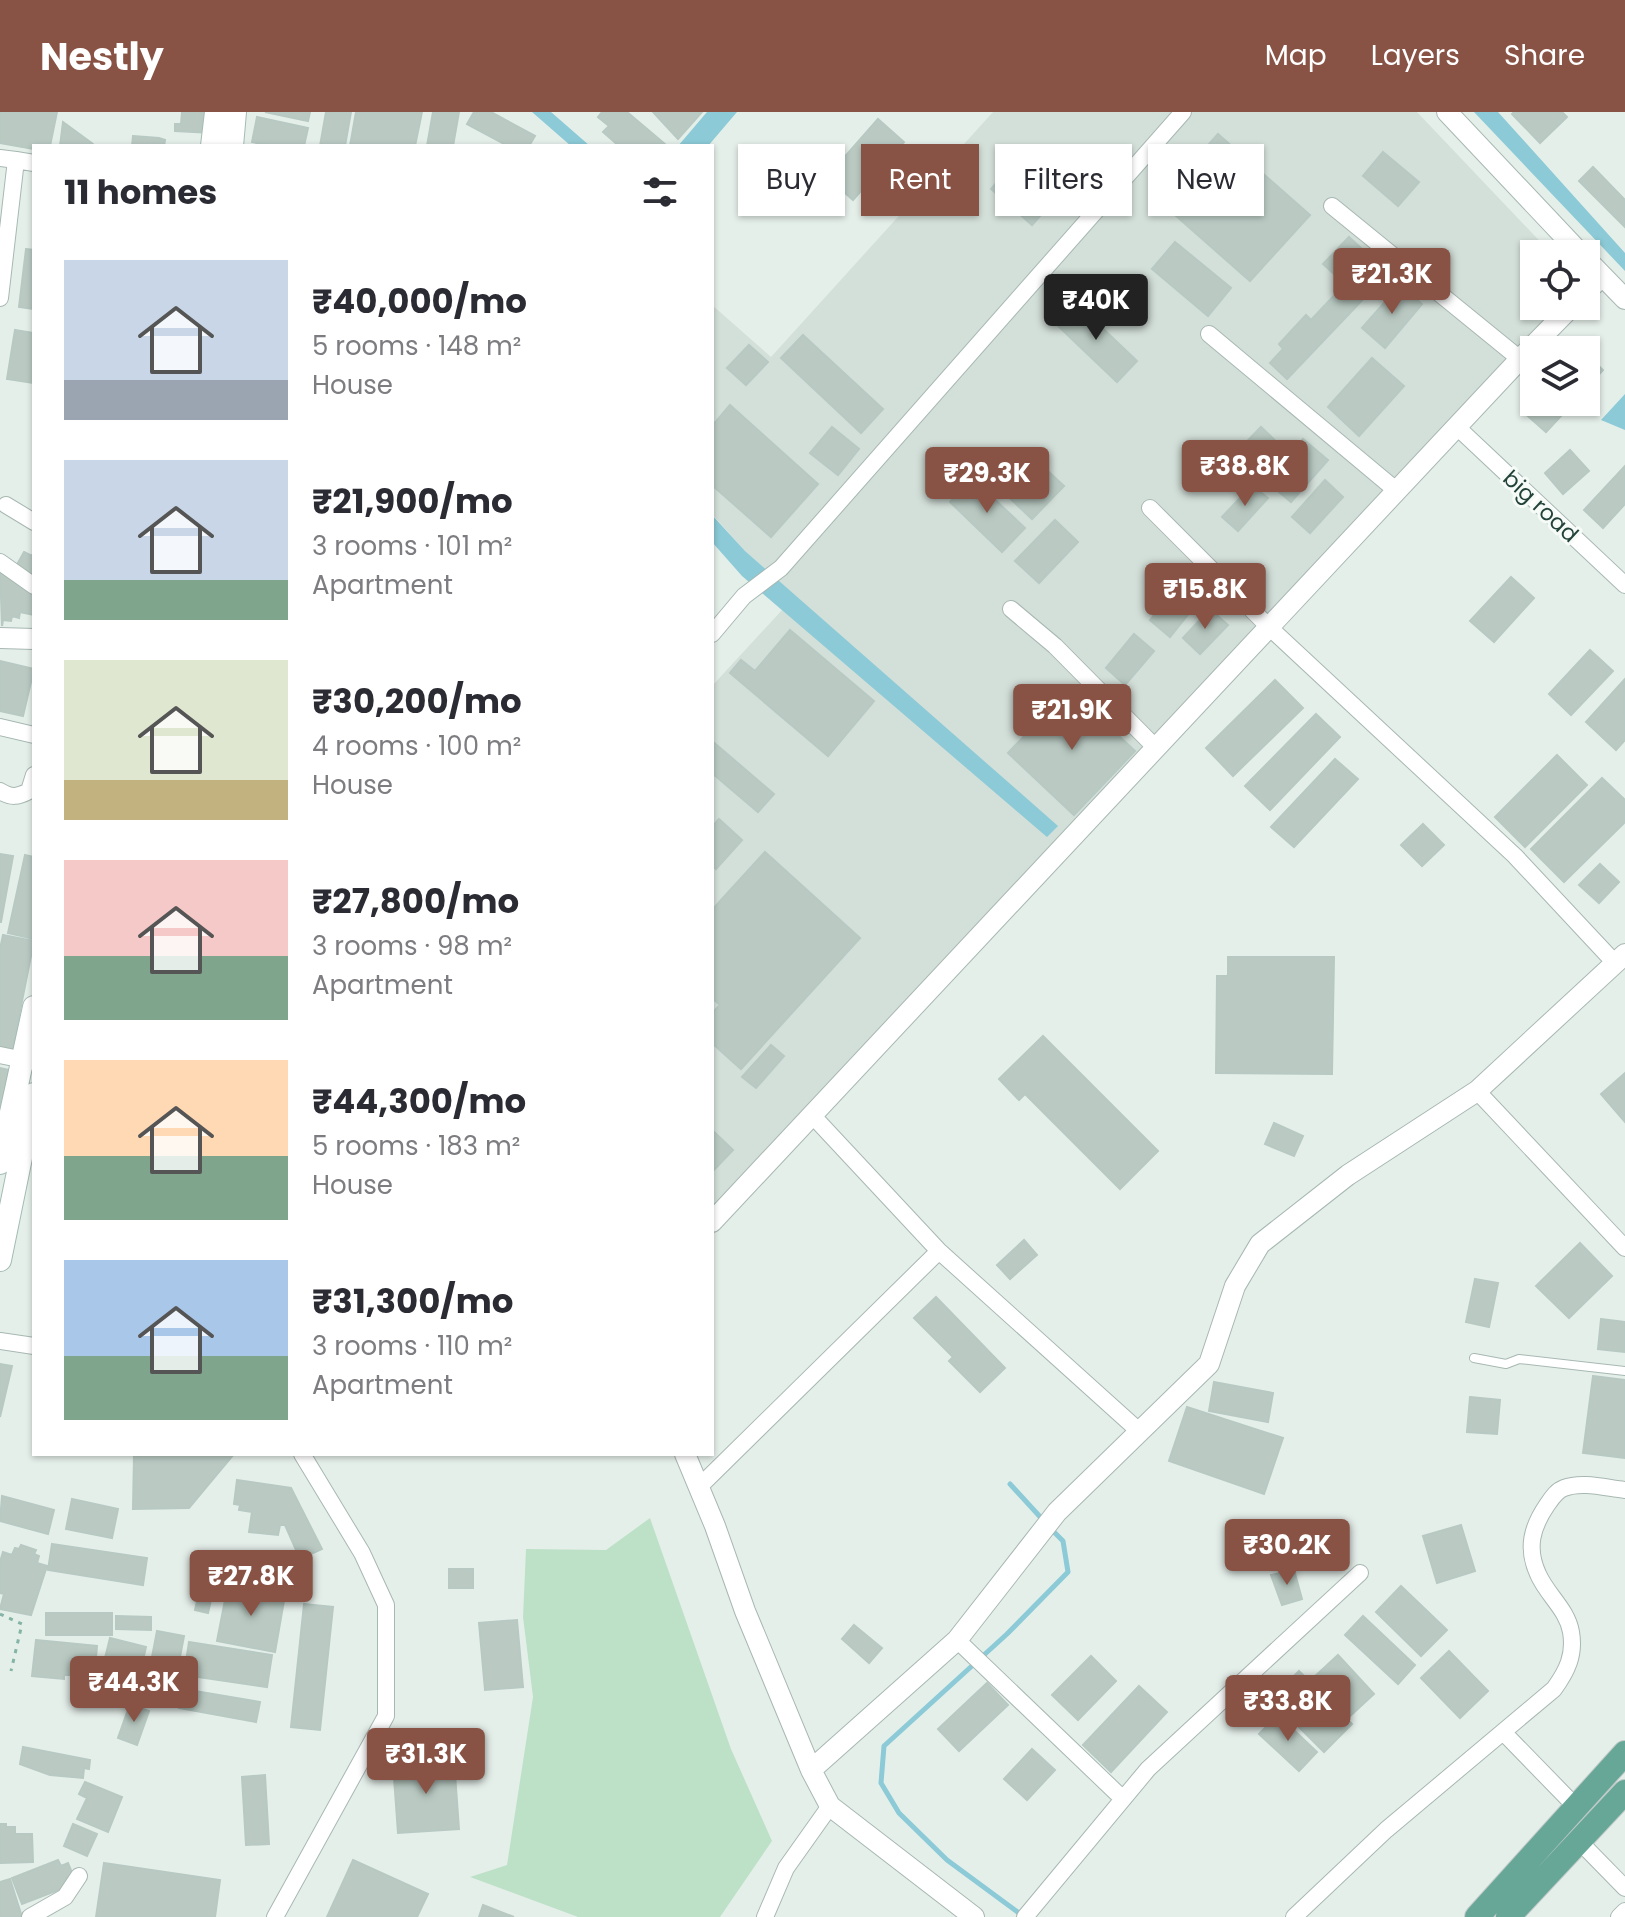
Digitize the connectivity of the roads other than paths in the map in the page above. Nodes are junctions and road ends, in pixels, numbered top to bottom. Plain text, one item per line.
1 (216, 112) edge
2 (235, 112) edge
3 (1183, 112) edge
4 (1447, 112) edge
5 (212, 144) edge
6 (232, 144) edge
7 (8, 159) edge
8 (32, 163) edge
9 (1332, 206) dead end
10 (1568, 240) edge
11 (1602, 276) edge
12 (1623, 293) edge
13 (0, 298) edge
14 (1558, 320) edge
15 (1209, 334) dead end
16 (1543, 336) edge
17 (1520, 359) joint
18 (1457, 427) junction
19 (1397, 491) junction
20 (6, 505) dead end
21 (1150, 508) dead end
22 (32, 521) edge
23 (0, 562) edge
24 (32, 585) edge
25 (1625, 585) edge
26 (1011, 609) dead end
27 (1269, 627) junction
28 (714, 632) edge
29 (0, 638) edge
30 (32, 639) edge
31 (0, 727) edge
32 (32, 735) edge
33 (1156, 748) junction
34 (32, 781) edge
35 (0, 791) edge
36 (1620, 958) edge
37 (32, 1025) edge
38 (0, 1055) edge
39 (28, 1061) edge
40 (1477, 1091) junction
41 (32, 1102) edge
42 (812, 1115) junction
43 (0, 1163) edge
44 (5, 1204) edge
45 (714, 1220) edge
46 (1625, 1248) edge
47 (939, 1251) junction
48 (0, 1260) edge
49 (0, 1341) edge
50 (32, 1346) edge
51 (1474, 1358) dead end
52 (1625, 1371) edge
53 (1140, 1432) junction
54 (303, 1456) edge
55 (686, 1456) edge
56 (699, 1487) junction
57 (1625, 1490) edge
58 (1360, 1573) dead end
59 (957, 1640) junction
60 (1504, 1733) junction
61 (1625, 1753) edge
62 (811, 1770) junction
63 (1625, 1792) edge
64 (1123, 1799) junction
65 (830, 1806) junction
66 (1576, 1807) junction
67 (1579, 1841) junction
68 (79, 1876) dead end
69 (1625, 1888) edge
70 (1625, 1911) edge
71 (1510, 1916) edge
72 (30, 1917) edge
73 (275, 1917) edge
74 (765, 1917) edge
75 (974, 1917) edge
76 (1025, 1917) edge
77 (1294, 1917) edge
78 (1477, 1917) edge
79 (1619, 1917) edge

1 - 5 main road
2 - 6 main road
3 - 28 street
4 - 10 street
7 - 8 street
7 - 13 street
9 - 17 street
11 - 12 street
14 - 16 street
15 - 19 street
17 - 18 street
18 - 19 street
18 - 25 street, big road
19 - 27 street
20 - 22 street
21 - 27 street
23 - 24 street
26 - 33 street
27 - 33 street
27 - 36 street
29 - 30 street
31 - 32 street
33 - 42 street
34 - 35 street
36 - 40 street
37 - 39 main road
38 - 39 street
39 - 43 main road
40 - 46 street
40 - 53 street
41 - 44 main road
42 - 45 street
42 - 47 street
44 - 48 main road
47 - 53 street
47 - 56 street
49 - 50 street
51 - 52 lane
53 - 59 street
54 - 73 street
55 - 56 street
56 - 62 street
57 - 60 street
58 - 64 street
59 - 62 street
59 - 64 street
60 - 66 street
60 - 77 street
61 - 66 main road
62 - 65 street
63 - 67 main road
64 - 76 street
65 - 74 street
65 - 75 street
66 - 78 main road
67 - 69 street
67 - 71 main road
68 - 72 street
70 - 79 street

